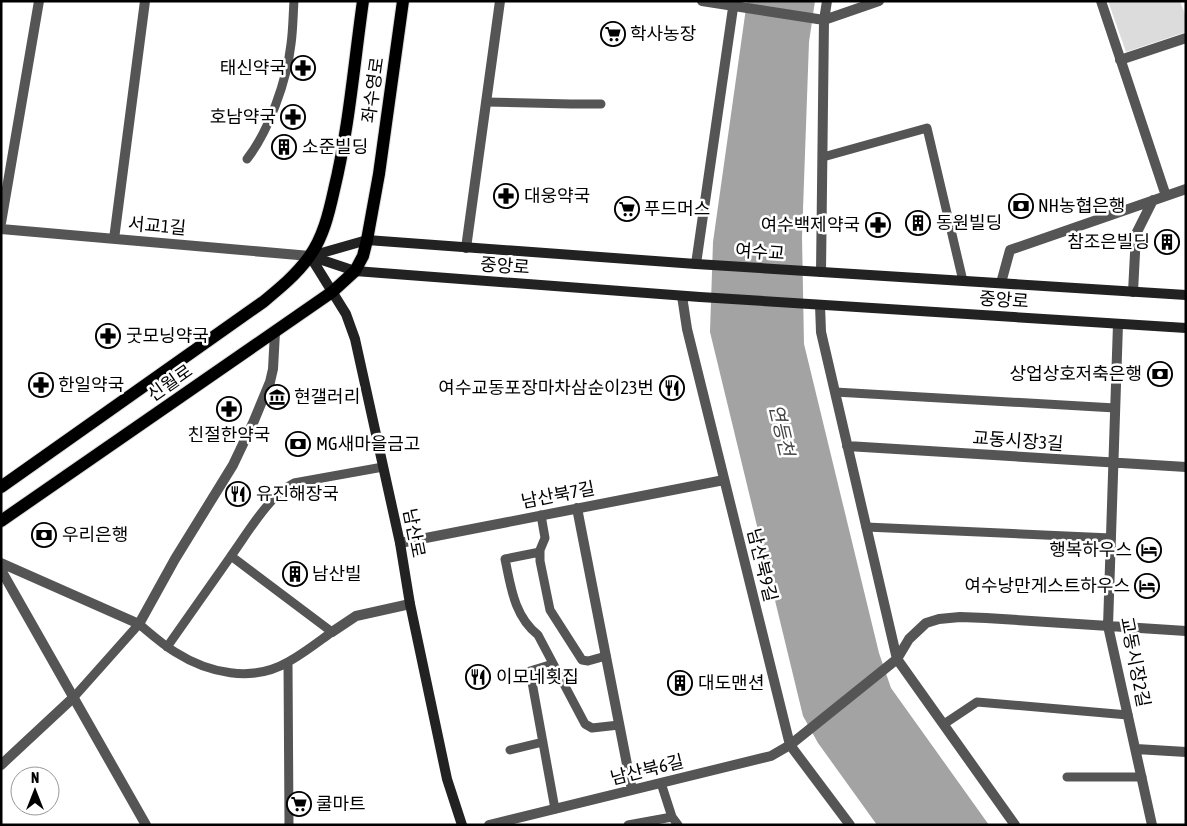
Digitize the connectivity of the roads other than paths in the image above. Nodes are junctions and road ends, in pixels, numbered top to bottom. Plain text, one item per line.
1 (39, 1) edge
2 (145, 1) edge
3 (294, 1) edge
4 (363, 1) edge
5 (403, 1) edge
6 (500, 1) edge
7 (702, 1) edge
8 (827, 1) edge
9 (879, 1) edge
10 (1101, 1) edge
11 (734, 4) edge
12 (824, 20) junction
13 (1186, 38) edge
14 (1120, 60) junction
15 (486, 102) junction
16 (602, 104) dead end
17 (823, 157) junction
18 (247, 159) dead end
19 (1186, 189) edge
20 (1166, 196) junction
21 (1153, 200) junction
22 (1, 224) edge
23 (1, 229) edge
24 (114, 239) junction
25 (368, 240) junction
26 (466, 248) junction
27 (310, 256) junction
28 (696, 264) junction
29 (356, 271) junction
30 (822, 272) junction
31 (963, 281) junction
32 (1001, 283) junction
33 (332, 292) junction
34 (1133, 292) junction
35 (1186, 295) edge
36 (682, 296) junction
37 (820, 305) junction
38 (1118, 324) junction
39 (1186, 328) edge
40 (276, 332) junction
41 (835, 392) junction
42 (1115, 408) junction
43 (848, 446) junction
44 (1113, 463) junction
45 (383, 467) junction
46 (1186, 467) edge
47 (724, 480) junction
48 (1, 488) edge
49 (577, 508) junction
50 (541, 515) junction
51 (1, 521) edge
52 (866, 526) junction
53 (1111, 538) junction
54 (400, 543) junction
55 (540, 552) junction
56 (231, 556) junction
57 (1, 563) edge
58 (1, 570) edge
59 (410, 604) junction
60 (139, 624) junction
61 (1108, 626) junction
62 (1186, 630) edge
63 (332, 632) junction
64 (167, 646) junction
65 (606, 656) junction
66 (897, 659) junction
67 (288, 662) junction
68 (553, 664) junction
69 (74, 697) junction
70 (1128, 715) junction
71 (944, 724) junction
72 (619, 725) junction
73 (543, 742) junction
74 (790, 745) junction
75 (1136, 749) junction
76 (510, 750) dead end
77 (1186, 752) edge
78 (1, 766) edge
79 (1142, 777) junction
80 (1067, 778) dead end
81 (661, 783) junction
82 (632, 790) junction
83 (555, 809) junction
84 (675, 821) edge
85 (146, 825) edge
86 (289, 825) edge
87 (462, 825) edge
88 (489, 825) edge
89 (628, 825) edge
90 (850, 825) edge
91 (1015, 825) edge
92 (1152, 825) edge

1 - 22 street
2 - 24 street
3 - 18 lane
4 - 27 main road, 좌수영로
5 - 25 main road, 좌수영로
6 - 15 street
7 - 11 street
8 - 12 street
9 - 12 street
10 - 14 street
11 - 12 street
11 - 28 street
12 - 17 street
13 - 14 street
14 - 20 street
15 - 16 lane
15 - 26 street
17 - 30 street
17 - 31 lane
19 - 20 street
20 - 21 street
21 - 32 street
21 - 34 street
23 - 24 street, 서교1길
24 - 27 street, 서교1길
25 - 26 street, 여수교
25 - 27 street
25 - 29 main road, 좌수영로
26 - 28 street, 여수교
27 - 29 street, 중앙로
27 - 33 street, 남산로
27 - 48 main road, 신월로
28 - 30 street, 여수교
29 - 33 main road, 신월로
29 - 36 street, 중앙로
30 - 31 street, 여수교
31 - 32 street, 여수교
32 - 34 street, 여수교
33 - 40 main road, 신월로
33 - 45 street, 남산로
34 - 35 street, 여수교
36 - 37 street, 중앙로
36 - 47 street, 남산북9길
37 - 38 street, 중앙로
37 - 41 street
38 - 39 street, 중앙로
38 - 42 street, 교동시장2길
40 - 51 main road, 신월로
40 - 60 street
41 - 42 lane
41 - 43 street
42 - 44 street, 교동시장2길
43 - 44 street, 교동시장3길
43 - 52 street
44 - 46 street, 교동시장3길
44 - 53 street, 교동시장2길
45 - 54 street, 남산로
45 - 56 lane
47 - 49 street, 남산북7길
47 - 74 street, 남산북9길
49 - 50 street, 남산북7길
49 - 65 street
50 - 54 street, 남산북7길
50 - 55 lane
52 - 53 lane
52 - 66 street
53 - 61 street, 교동시장2길
54 - 59 street, 남산로
55 - 65 lane
55 - 68 lane
56 - 63 lane
56 - 64 lane
57 - 60 street
58 - 69 street
59 - 63 street
59 - 87 street, 남산로
60 - 64 lane
60 - 69 lane
61 - 62 street, 남산북6길
61 - 66 street, 남산북6길
61 - 70 street, 교동시장2길
63 - 67 lane
64 - 67 lane
65 - 72 street
66 - 71 street
66 - 74 street, 남산북6길
67 - 86 lane
68 - 72 lane
68 - 73 lane
69 - 78 street
69 - 85 street
70 - 71 lane
70 - 75 street, 교동시장2길
71 - 91 street
72 - 82 street
73 - 76 lane
73 - 83 lane
74 - 81 street, 남산북6길
74 - 90 street, 남산북9길
75 - 77 street
75 - 79 street, 교동시장2길
79 - 80 lane
79 - 92 street, 교동시장2길
81 - 82 street, 남산북6길
81 - 84 lane
82 - 83 street, 남산북6길
83 - 88 street, 남산북6길
84 - 89 lane

